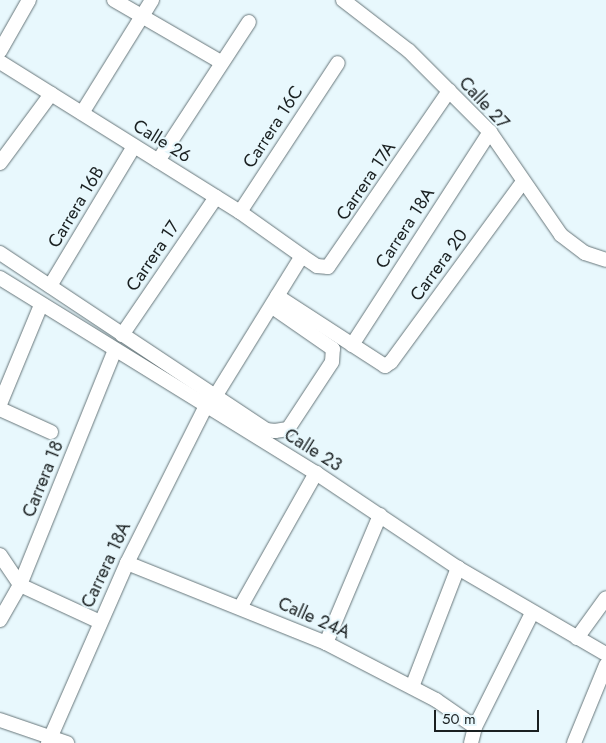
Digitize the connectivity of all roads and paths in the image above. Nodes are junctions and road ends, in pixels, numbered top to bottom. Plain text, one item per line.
1 (29, 0) edge
2 (114, 0) edge
3 (152, 0) edge
4 (343, 0) edge
5 (141, 17) junction
6 (249, 22) dead end
7 (0, 50) edge
8 (0, 62) edge
9 (221, 62) junction
10 (338, 63) dead end
11 (448, 91) junction
12 (52, 94) junction
13 (82, 113) junction
14 (490, 132) junction
15 (134, 146) junction
16 (158, 161) junction
17 (0, 162) edge
18 (522, 183) junction
19 (216, 197) junction
20 (240, 212) junction
21 (0, 253) edge
22 (302, 256) junction
23 (605, 261) edge
24 (0, 278) edge
25 (50, 286) junction
26 (274, 301) junction
27 (41, 305) junction
28 (122, 335) junction
29 (352, 345) junction
30 (115, 350) junction
31 (216, 395) junction
32 (0, 404) edge
33 (206, 406) junction
34 (0, 409) edge
35 (51, 432) dead end
36 (316, 473) junction
37 (380, 515) junction
38 (0, 555) edge
39 (127, 563) junction
40 (458, 568) junction
41 (20, 585) junction
42 (606, 598) edge
43 (241, 606) junction
44 (532, 613) junction
45 (0, 620) edge
46 (100, 622) junction
47 (577, 638) junction
48 (326, 643) junction
49 (606, 654) edge
50 (606, 665) edge
51 (412, 687) junction
52 (0, 720) edge
53 (475, 727) junction
54 (49, 739) edge
55 (67, 743) edge
56 (471, 743) edge
57 (574, 743) edge

1 - 7 street
2 - 5 street
3 - 5 street
4 - 11 street, Calle 27
5 - 9 street
5 - 13 street
6 - 9 street
8 - 12 street, Calle 26
9 - 16 street
10 - 20 street, Carrera 16C
11 - 14 street, Calle 27
11 - 22 street, Carrera 17A
12 - 13 street, Calle 26
12 - 17 street
13 - 15 street, Calle 26
14 - 18 street, Calle 27
14 - 29 street, Carrera 18A
15 - 16 street, Calle 26
15 - 25 street, Carrera 16B
16 - 19 street, Calle 26
18 - 23 street, Calle 27
18 - 29 street, Carrera 20
19 - 20 street, Calle 26
19 - 28 street, Carrera 17
20 - 22 street, Calle 26
21 - 25 street
22 - 26 street
24 - 27 street, Calle 23
25 - 28 street
26 - 29 street
26 - 31 street
26 - 31 street
27 - 30 street, Calle 23
27 - 32 street
28 - 31 street
30 - 33 street, Calle 23
30 - 41 street, Carrera 18
33 - 36 street, Calle 23
33 - 39 street, Carrera 18A
34 - 35 street
36 - 37 street, Calle 23
36 - 43 street
37 - 40 street, Calle 23
37 - 48 street
38 - 41 street
39 - 43 street, Calle 24A
39 - 46 street, Carrera 18A
40 - 44 street, Calle 23
40 - 51 street
41 - 45 street, Carrera 18
41 - 46 street
42 - 47 street
43 - 48 street, Calle 24A
44 - 47 street, Calle 23
44 - 53 street
46 - 54 street, Carrera 18A
47 - 49 street, Calle 23
48 - 51 street, Calle 24A
50 - 57 street
51 - 53 street, Calle 24A
52 - 54 street
53 - 56 street
54 - 55 street

